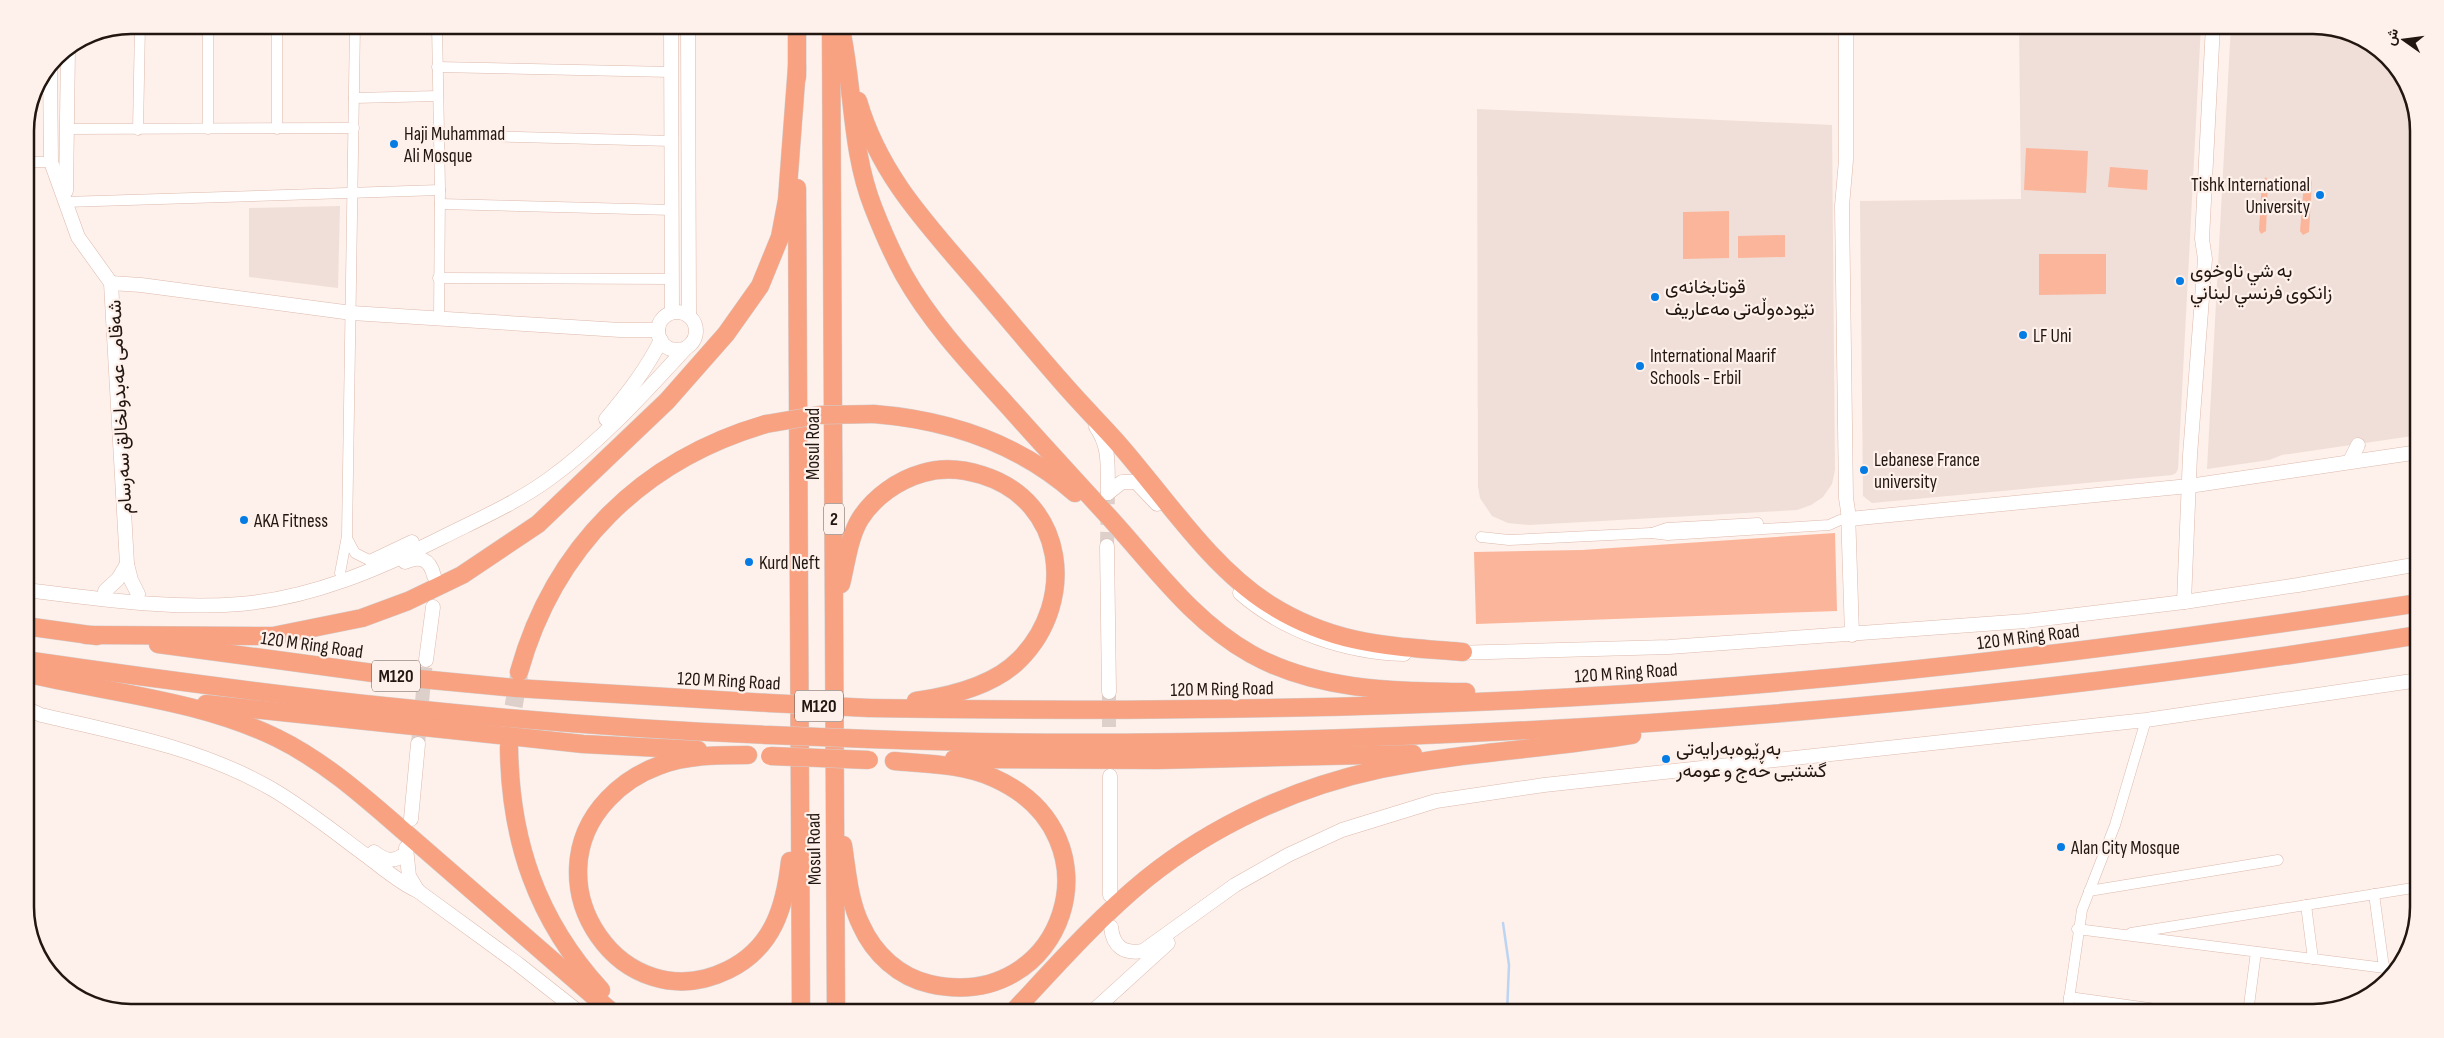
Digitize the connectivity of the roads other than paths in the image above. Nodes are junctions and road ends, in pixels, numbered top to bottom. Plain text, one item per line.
1 (140, 34) edge
2 (208, 34) edge
3 (278, 34) edge
4 (355, 34) edge
5 (437, 34) edge
6 (671, 34) edge
7 (688, 34) edge
8 (797, 34) edge
9 (831, 34) edge
10 (842, 34) edge
11 (1846, 34) edge
12 (2213, 34) edge
13 (2220, 34) edge
14 (844, 48) junction
15 (68, 57) edge
16 (437, 67) junction
17 (797, 67) junction
18 (671, 72) junction
19 (50, 76) edge
20 (44, 89) edge
21 (51, 89) junction
22 (438, 96) junction
23 (354, 98) junction
24 (354, 128) junction
25 (68, 129) junction
26 (208, 129) junction
27 (277, 129) junction
28 (138, 130) junction
29 (439, 135) junction
30 (672, 141) junction
31 (34, 162) edge
32 (52, 162) junction
33 (440, 190) junction
34 (353, 192) junction
35 (65, 202) junction
36 (440, 204) junction
37 (672, 210) junction
38 (2205, 259) junction
39 (438, 278) junction
40 (672, 279) junction
41 (111, 283) junction
42 (672, 312) junction
43 (352, 313) junction
44 (690, 316) junction
45 (439, 318) junction
46 (659, 335) junction
47 (685, 349) junction
48 (1066, 387) junction
49 (2358, 445) dead end
50 (2410, 453) edge
51 (2350, 461) junction
52 (2189, 486) junction
53 (1846, 517) junction
54 (347, 536) junction
55 (1481, 537) dead end
56 (1107, 546) tunnel mouth
57 (395, 561) junction
58 (371, 562) junction
59 (127, 564) junction
60 (1150, 564) junction
61 (2410, 566) edge
62 (340, 573) junction
63 (434, 576) dead end
64 (34, 584) edge
65 (34, 591) edge
66 (105, 591) junction
67 (138, 594) junction
68 (2184, 602) junction
69 (2410, 604) edge
70 (433, 607) dead end
71 (834, 610) junction
72 (34, 627) edge
73 (86, 635) junction
74 (1852, 635) junction
75 (2410, 636) edge
76 (1462, 652) junction
77 (426, 660) tunnel mouth
78 (34, 661) edge
79 (519, 672) tunnel mouth
80 (34, 676) edge
81 (2410, 681) edge
82 (1109, 692) tunnel mouth
83 (1627, 694) junction
84 (146, 697) junction
85 (869, 708) junction
86 (34, 710) edge
87 (34, 712) edge
88 (2146, 720) junction
89 (1706, 721) junction
90 (418, 744) tunnel mouth
91 (509, 747) tunnel mouth
92 (1523, 750) junction
93 (748, 755) junction
94 (894, 760) junction
95 (1110, 776) dead end
96 (800, 778) junction
97 (834, 778) junction
98 (411, 819) dead end
99 (2278, 860) dead end
100 (2410, 888) edge
101 (418, 891) junction
102 (2089, 891) junction
103 (2374, 894) junction
104 (1110, 895) dead end
105 (1217, 898) junction
106 (2306, 905) junction
107 (1111, 927) dead end
108 (2077, 929) junction
109 (2120, 935) junction
110 (2256, 952) junction
111 (2313, 959) junction
112 (2388, 969) edge
113 (2069, 997) junction
114 (569, 1004) edge
115 (603, 1004) edge
116 (615, 1004) edge
117 (801, 1004) edge
118 (836, 1004) edge
119 (1021, 1004) edge
120 (1101, 1004) edge
121 (2068, 1004) edge
122 (2120, 1004) edge
123 (2249, 1004) edge

1 - 28 street
2 - 26 street
3 - 27 street
4 - 23 street
5 - 16 street
6 - 18 street
7 - 44 street
8 - 17 highway, Mosul Road / 2
9 - 71 highway, Mosul Road / 2
10 - 14 highway
11 - 53 street
12 - 38 street
13 - 38 street
14 - 48 highway
14 - 60 highway
15 - 25 street, شەقامی عەبدولخالق سەرسام
16 - 18 street
16 - 22 street
17 - 73 highway
17 - 96 highway, Mosul Road / 2
18 - 30 street
19 - 21 street, شەقامی عەبدولخالق سەرسام
20 - 21 street
21 - 32 street, شەقامی عەبدولخالق سەرسام
22 - 23 street
22 - 29 street
23 - 24 street
24 - 27 street
24 - 34 street
25 - 28 street
25 - 35 street, شەقامی عەبدولخالق سەرسام
26 - 27 street
26 - 28 street
29 - 30 street
29 - 33 street
30 - 37 street
31 - 32 street
32 - 35 street, شەقامی عەبدولخالق سەرسام
33 - 34 street
33 - 36 street
34 - 35 street
34 - 43 street
35 - 41 street, شەقامی عەبدولخالق سەرسام
36 - 37 street
36 - 39 street
37 - 40 street
38 - 52 street
39 - 40 street
39 - 45 street
40 - 42 street
41 - 43 street
41 - 59 street, شەقامی عەبدولخالق سەرسام
42 - 44 street
42 - 46 street
43 - 45 street
43 - 54 street
44 - 47 street
45 - 46 street
46 - 47 street
46 - 58 street
47 - 57 street
48 - 76 highway
48 - 76 street
49 - 51 street
50 - 51 street
51 - 52 street
52 - 53 street
52 - 68 street
53 - 55 street
53 - 74 street
54 - 58 street
54 - 62 street
56 - 82 street
57 - 63 street
57 - 65 street
58 - 62 street
59 - 66 street
59 - 67 street, شەقامی عەبدولخالق سەرسام
60 - 79 highway, bridge
60 - 83 highway
61 - 68 street
62 - 67 street
64 - 66 street
66 - 67 street
68 - 74 street
69 - 83 highway, 120 M Ring Road
70 - 77 street
71 - 85 highway
71 - 97 highway, Mosul Road / 2
72 - 73 highway, 120 M Ring Road / M120
73 - 85 highway, 120 M Ring Road / M120, bridge
74 - 76 street
75 - 89 highway
78 - 89 highway, M120, bridge
80 - 84 highway
81 - 88 street
83 - 85 highway, 120 M Ring Road
84 - 93 highway
84 - 115 highway
86 - 101 street
87 - 101 street
88 - 102 street
88 - 105 street
89 - 92 highway
90 - 98 street
91 - 116 highway
92 - 94 highway
92 - 119 highway
93 - 94 highway, bridge
93 - 96 highway
94 - 97 highway
95 - 104 street
96 - 117 highway, Mosul Road / 2
97 - 118 highway, Mosul Road / 2
99 - 102 street
100 - 103 street
101 - 114 street
102 - 108 street
103 - 106 street
103 - 112 street
105 - 107 street
105 - 120 street
106 - 109 street
106 - 111 street
108 - 109 street
108 - 113 street
109 - 110 street
110 - 111 street
110 - 123 street
111 - 112 street
113 - 121 street
113 - 122 street

